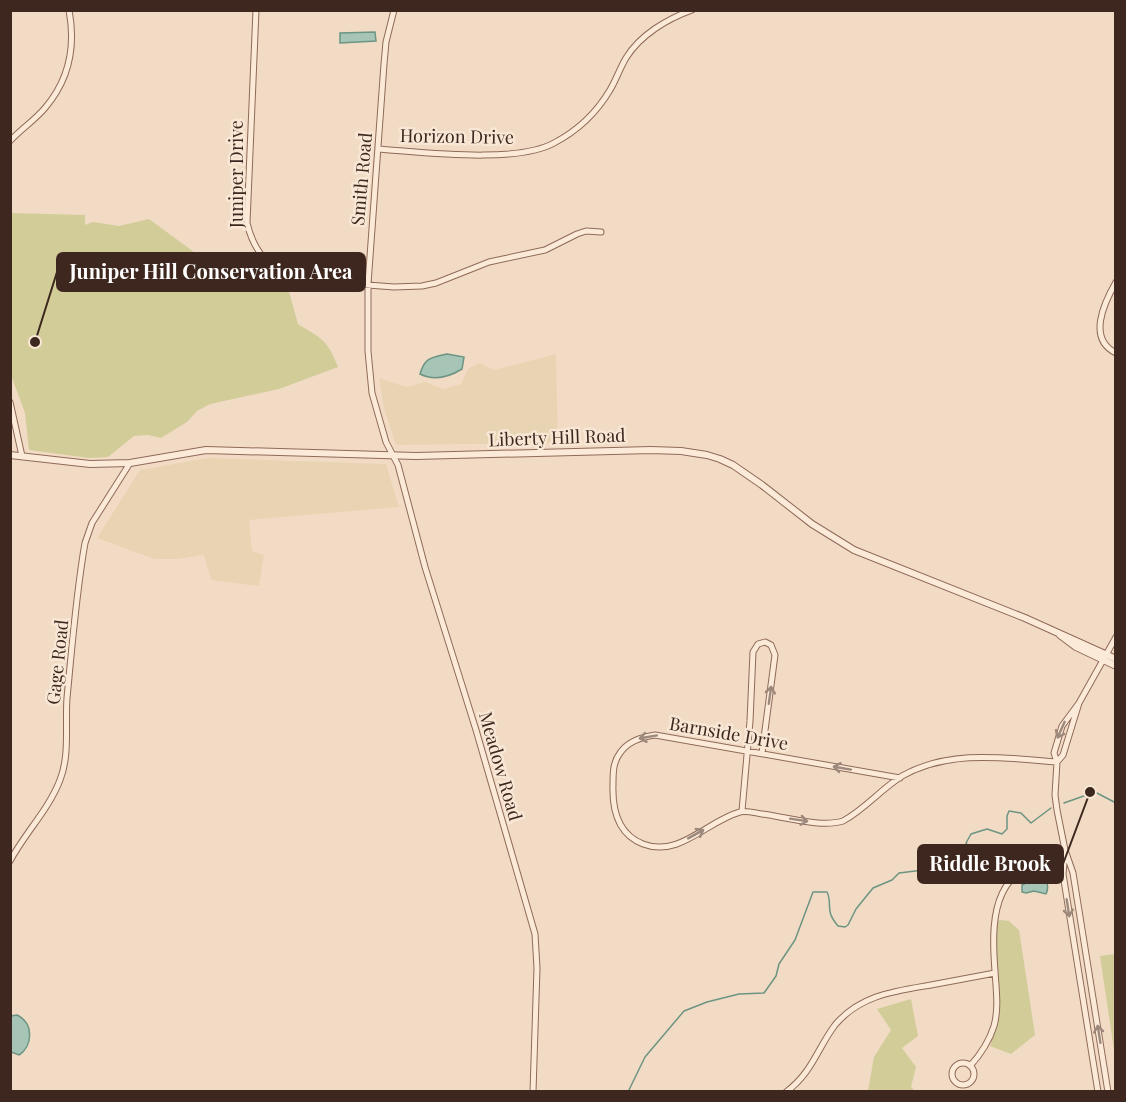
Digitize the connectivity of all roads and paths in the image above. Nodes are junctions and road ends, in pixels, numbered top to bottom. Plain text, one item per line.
1 (69, 10) edge
2 (256, 10) edge
3 (394, 10) edge
4 (692, 10) edge
5 (10, 141) edge
6 (378, 149) junction
7 (601, 232) dead end
8 (1116, 282) edge
9 (368, 284) junction
10 (1116, 353) edge
11 (10, 402) edge
12 (10, 455) edge
13 (394, 455) junction
14 (22, 456) junction
15 (130, 463) junction
16 (1116, 637) edge
17 (1103, 658) junction
18 (1116, 659) edge
19 (1116, 666) edge
20 (1079, 703) junction
21 (747, 751) junction
22 (762, 753) junction
23 (1057, 762) junction
24 (900, 778) junction
25 (742, 811) junction
26 (1065, 850) junction
27 (10, 861) edge
28 (995, 973) junction
29 (970, 1066) junction
30 (533, 1092) edge
31 (786, 1092) edge
32 (1098, 1092) edge
33 (1108, 1092) edge

1 - 5 street
2 - 9 street, Juniper Drive
3 - 6 street, Smith Road
4 - 6 street, Horizon Drive
6 - 9 street, Smith Road
7 - 9 street, Juniper Drive
8 - 10 street
9 - 13 street, Smith Road
11 - 14 street
12 - 14 street, Liberty Hill Road
13 - 15 street, Liberty Hill Road
13 - 17 street, Liberty Hill Road
13 - 30 street, Meadow Road
14 - 15 street, Liberty Hill Road
15 - 27 street, Gage Road
16 - 17 street
17 - 18 street, Liberty Hill Road
17 - 19 street, Liberty Hill Road
17 - 20 street
20 - 23 street
20 -> 23 street
21 - 22 street, Barnside Drive
22 -> 21 street
21 - 25 street
21 -> 25 street, Barnside Drive
24 -> 22 street, Barnside Drive
23 - 24 street
23 - 26 street
25 -> 24 street
26 - 28 street
26 -> 32 street
33 -> 26 street
28 - 29 street
28 - 31 street
29 - 29 street

